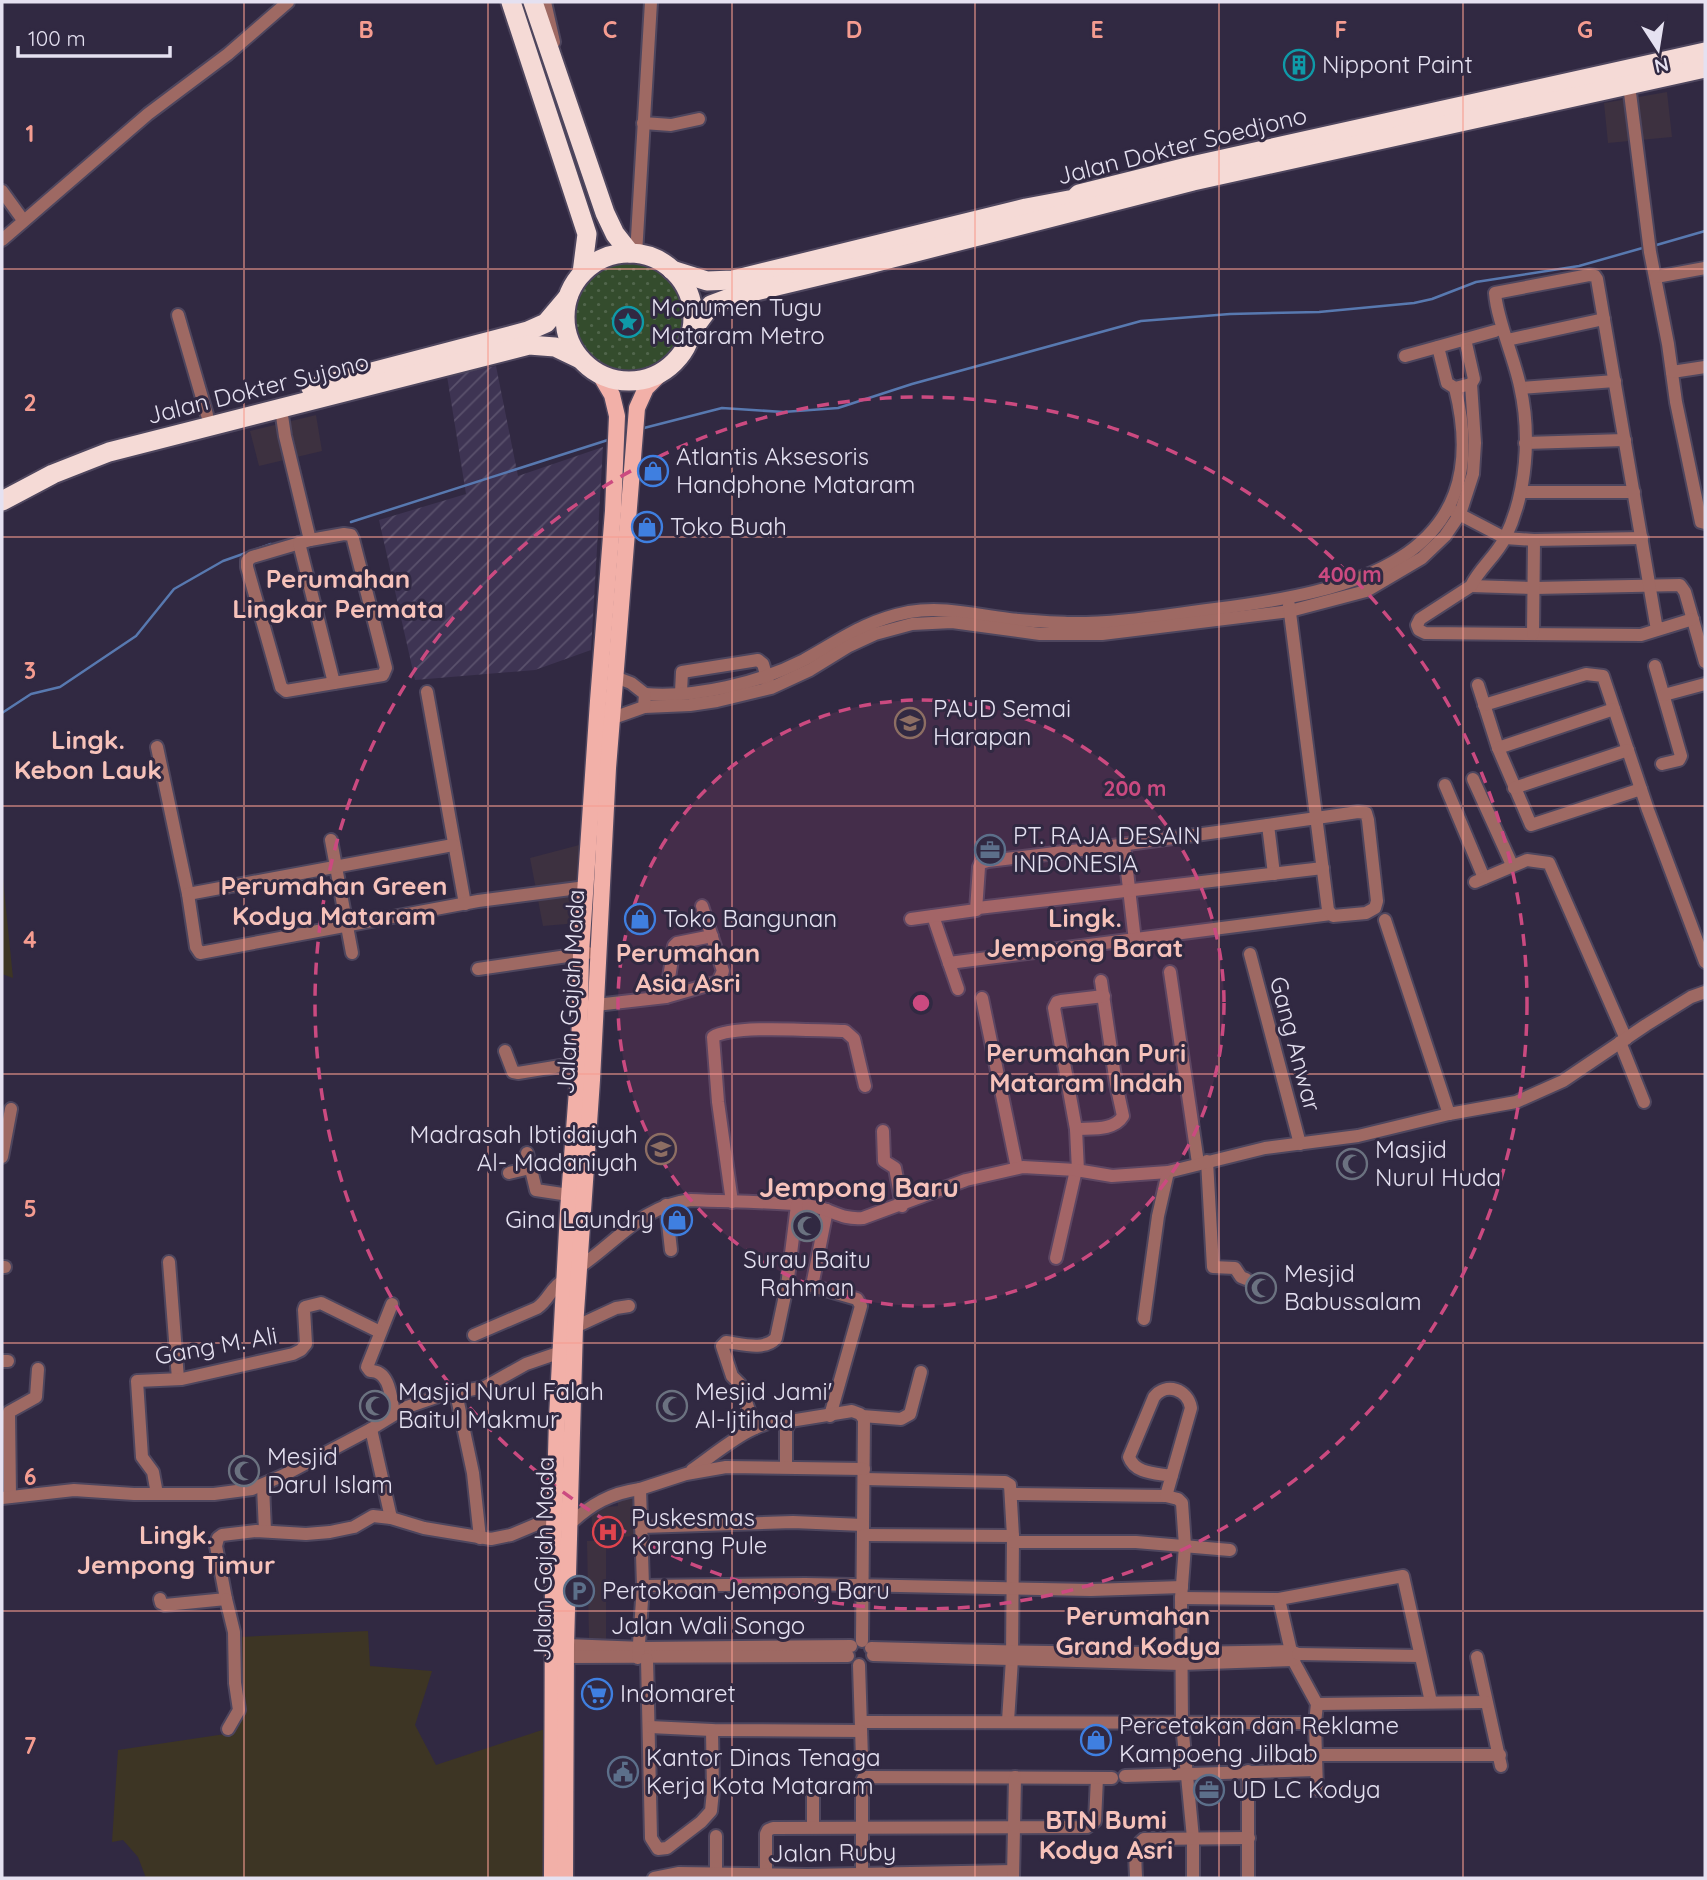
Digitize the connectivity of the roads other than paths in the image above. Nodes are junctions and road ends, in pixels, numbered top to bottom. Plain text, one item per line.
1 (288, 2) edge
2 (501, 2) edge
3 (511, 2) edge
4 (533, 2) edge
5 (545, 2) edge
6 (651, 2) edge
7 (1705, 52) edge
8 (1705, 68) edge
9 (558, 75) junction
10 (537, 83) junction
11 (1629, 85) junction
12 (1469, 114) junction
13 (699, 119) dead end
14 (643, 123) junction
15 (1190, 174) junction
16 (2, 191) edge
17 (23, 220) junction
18 (2, 240) edge
19 (633, 254) junction
20 (1705, 268) edge
21 (672, 270) junction
22 (582, 273) junction
23 (1656, 277) junction
24 (568, 298) junction
25 (178, 315) dead end
26 (1604, 319) junction
27 (1495, 331) dead end
28 (691, 332) junction
29 (1465, 340) junction
30 (1507, 340) junction
31 (1438, 347) junction
32 (1405, 356) dead end
33 (580, 359) junction
34 (420, 366) junction
35 (1705, 367) edge
36 (663, 371) junction
37 (1672, 372) junction
38 (599, 373) junction
39 (1615, 381) junction
40 (1471, 384) junction
41 (1455, 388) junction
42 (1521, 388) junction
43 (281, 409) junction
44 (207, 415) junction
45 (1625, 440) junction
46 (1525, 443) junction
47 (108, 447) junction
48 (2, 490) edge
49 (1521, 492) junction
50 (1634, 492) junction
51 (2, 501) edge
52 (1455, 511) junction
53 (1705, 523) edge
54 (1505, 538) junction
55 (1642, 538) junction
56 (1534, 540) junction
57 (305, 542) junction
58 (1649, 584) junction
59 (1471, 586) junction
60 (1534, 588) junction
61 (1288, 604) junction
62 (1693, 619) junction
63 (1657, 630) junction
64 (1533, 634) junction
65 (1705, 662) edge
66 (1655, 666) dead end
67 (705, 668) junction
68 (615, 677) junction
69 (334, 683) junction
70 (768, 683) junction
71 (1705, 684) edge
72 (1478, 685) dead end
73 (708, 689) junction
74 (426, 692) dead end
75 (681, 692) junction
76 (1664, 695) junction
77 (644, 700) junction
78 (606, 701) junction
79 (1484, 705) junction
80 (1614, 709) junction
81 (613, 718) junction
82 (157, 747) dead end
83 (1498, 748) junction
84 (1628, 750) junction
85 (1662, 764) dead end
86 (1473, 779) dead end
87 (1446, 785) dead end
88 (1514, 788) junction
89 (1641, 789) junction
90 (1318, 818) junction
91 (1268, 825) junction
92 (331, 840) dead end
93 (453, 845) junction
94 (1124, 845) junction
95 (1512, 865) junction
96 (337, 868) junction
97 (1323, 868) junction
98 (1274, 874) junction
99 (586, 887) junction
100 (1129, 891) junction
101 (188, 894) junction
102 (465, 904) junction
103 (702, 906) dead end
104 (978, 908) junction
105 (1331, 914) junction
106 (933, 916) junction
107 (911, 919) dead end
108 (1385, 920) dead end
109 (346, 926) junction
110 (712, 936) junction
111 (1135, 941) junction
112 (599, 951) junction
113 (352, 953) dead end
114 (581, 953) junction
115 (1250, 954) dead end
116 (1705, 962) edge
117 (949, 963) junction
118 (478, 968) dead end
119 (1170, 972) dead end
120 (1101, 981) dead end
121 (958, 989) dead end
122 (1705, 992) edge
123 (1104, 996) junction
124 (666, 997) junction
125 (982, 998) dead end
126 (596, 1005) junction
127 (1624, 1045) junction
128 (505, 1051) dead end
129 (579, 1063) junction
130 (865, 1086) dead end
131 (1644, 1102) dead end
132 (11, 1109) dead end
133 (1449, 1114) junction
134 (1076, 1129) junction
135 (883, 1131) dead end
136 (1300, 1144) junction
137 (527, 1153) dead end
138 (2, 1157) edge
139 (1203, 1162) junction
140 (530, 1168) junction
141 (1017, 1168) junction
142 (1077, 1170) junction
143 (509, 1172) dead end
144 (1168, 1172) junction
145 (732, 1202) junction
146 (666, 1205) junction
147 (797, 1205) junction
148 (573, 1206) junction
149 (902, 1206) junction
150 (827, 1210) junction
151 (671, 1250) dead end
152 (1056, 1258) dead end
153 (169, 1262) dead end
154 (578, 1268) junction
155 (1246, 1279) dead end
156 (564, 1280) junction
157 (392, 1304) dead end
158 (629, 1307) dead end
159 (1144, 1320) dead end
160 (575, 1327) junction
161 (375, 1329) junction
162 (474, 1335) dead end
163 (561, 1352) junction
164 (38, 1369) dead end
165 (921, 1372) dead end
166 (178, 1379) junction
167 (456, 1393) junction
168 (6, 1412) edge
169 (394, 1413) junction
170 (830, 1416) junction
171 (564, 1419) junction
172 (790, 1421) junction
173 (863, 1421) junction
174 (755, 1428) junction
175 (371, 1429) junction
176 (786, 1467) junction
177 (686, 1474) junction
178 (864, 1474) junction
179 (1172, 1476) junction
180 (263, 1486) junction
181 (640, 1489) junction
182 (157, 1494) junction
183 (1012, 1494) junction
184 (1166, 1496) junction
185 (6, 1498) edge
186 (554, 1517) junction
187 (391, 1518) junction
188 (570, 1524) junction
189 (641, 1527) junction
190 (863, 1530) junction
191 (265, 1531) junction
192 (480, 1538) junction
193 (1013, 1539) junction
194 (1185, 1546) junction
195 (1230, 1550) dead end
196 (862, 1584) junction
197 (643, 1586) junction
198 (561, 1587) junction
199 (1012, 1589) junction
200 (1181, 1593) junction
201 (160, 1599) dead end
202 (226, 1599) junction
203 (1279, 1599) junction
204 (861, 1649) junction
205 (566, 1651) junction
206 (641, 1655) junction
207 (1294, 1655) junction
208 (1420, 1656) junction
209 (1476, 1657) dead end
210 (1181, 1659) junction
211 (1012, 1660) junction
212 (1431, 1702) junction
213 (1486, 1702) junction
214 (1317, 1704) junction
215 (559, 1720) junction
216 (1008, 1721) junction
217 (1315, 1723) junction
218 (1182, 1724) junction
219 (650, 1727) junction
220 (861, 1727) junction
221 (228, 1729) dead end
222 (712, 1730) junction
223 (1316, 1755) junction
224 (862, 1759) dead end
225 (1316, 1770) junction
226 (1248, 1771) junction
227 (1186, 1774) junction
228 (1014, 1777) junction
229 (1097, 1778) junction
230 (1317, 1790) dead end
231 (813, 1791) dead end
232 (1014, 1826) junction
233 (813, 1827) junction
234 (862, 1828) junction
235 (716, 1836) dead end
236 (1192, 1838) junction
237 (1250, 1839) junction
238 (765, 1875) junction
239 (1013, 1875) edge
240 (862, 1876) edge
241 (716, 1877) edge
242 (552, 1878) edge
243 (565, 1878) edge
244 (654, 1878) edge
245 (1136, 1878) edge
246 (1193, 1878) edge
247 (1248, 1878) edge

1 - 17 street
2 - 10 street
3 - 10 highway
4 - 9 highway
5 - 9 street
6 - 14 street
7 - 12 highway, Jalan Dokter Soedjono
8 - 11 highway, Jalan Dokter Soedjono
9 - 19 highway
10 - 22 highway
11 - 12 highway, Jalan Dokter Soedjono
11 - 23 street
12 - 15 highway, Jalan Dokter Soedjono
13 - 14 street
14 - 19 street
15 - 21 highway, Jalan Dokter Soedjono
15 - 28 highway, Jalan Dokter Soedjono
16 - 17 street
17 - 18 street
19 - 21 highway
19 - 22 highway
20 - 23 street
21 - 28 highway
22 - 24 highway
23 - 37 street
24 - 33 highway
24 - 34 highway
25 - 44 street
26 - 30 street
26 - 30 street
26 - 39 street
27 - 29 street
28 - 36 highway
29 - 31 street
29 - 40 street
30 - 42 street
31 - 32 street
31 - 41 street
33 - 34 highway, Jalan Dokter Sujono
33 - 38 highway
34 - 43 highway, Jalan Dokter Sujono
34 - 44 highway
35 - 37 street
36 - 38 highway
36 - 68 main road, Jalan Gajah Mada
37 - 53 street
38 - 78 main road, Jalan Gajah Mada
39 - 42 street
39 - 45 street
40 - 41 street
40 - 52 street
41 - 52 street
42 - 46 street
43 - 47 highway, Jalan Dokter Sujono
43 - 57 street
44 - 47 highway
45 - 46 street
45 - 50 street
46 - 49 street
47 - 48 highway
47 - 51 highway, Jalan Dokter Sujono
49 - 50 street
49 - 54 street
50 - 55 street
52 - 54 street
52 - 61 street
54 - 56 street
54 - 59 street
55 - 56 street
55 - 58 street
56 - 60 street
57 - 69 street
57 - 69 street
57 - 69 street
58 - 60 street
58 - 62 street
58 - 63 street
59 - 60 street
59 - 64 street
60 - 64 street
61 - 70 street
61 - 90 street
62 - 63 street
62 - 65 street
63 - 64 street
66 - 76 street
67 - 70 street
67 - 73 street
67 - 75 street
68 - 77 street
68 - 78 main road, Jalan Gajah Mada
70 - 73 street
70 - 77 street
71 - 76 street
72 - 79 street
73 - 75 street
74 - 93 street
75 - 77 street
76 - 85 street
77 - 81 street
78 - 81 main road, Jalan Gajah Mada
78 - 99 main road, Jalan Gajah Mada
79 - 80 street
79 - 83 street
80 - 83 street
80 - 84 street
81 - 112 main road, Jalan Gajah Mada
82 - 101 street
83 - 88 street
84 - 88 street
84 - 89 street
86 - 95 street
87 - 95 street
88 - 89 street
89 - 116 street
90 - 91 street
90 - 97 street
90 - 105 street
91 - 94 street
91 - 98 street
92 - 96 street
93 - 96 street
93 - 102 street
94 - 100 street
94 - 104 street
95 - 127 street
96 - 101 street
96 - 109 street
97 - 98 street
97 - 105 street
98 - 100 street
99 - 102 street
99 - 114 main road, Jalan Gajah Mada
100 - 104 street
100 - 111 street
101 - 109 street
102 - 109 street
103 - 110 street
104 - 106 street
105 - 111 street
106 - 107 street
106 - 117 street
108 - 133 street
109 - 113 street
110 - 124 street
110 - 124 street
111 - 117 street
112 - 114 street
112 - 126 main road, Jalan Gajah Mada
114 - 118 street
114 - 129 main road, Jalan Gajah Mada
115 - 136 street, Gang Anwar
117 - 121 street
119 - 139 street
120 - 123 street
122 - 127 street
123 - 134 street
123 - 134 street
124 - 126 street
125 - 141 street
126 - 148 main road, Jalan Gajah Mada
127 - 131 street
127 - 133 street
128 - 129 street
129 - 148 main road, Jalan Gajah Mada
130 - 145 street
132 - 138 street
133 - 136 street
134 - 142 street
135 - 149 street
136 - 139 street
137 - 140 street
139 - 144 street
139 - 155 street
140 - 143 street
140 - 148 street
141 - 142 street
141 - 149 street
142 - 144 street
142 - 152 street
144 - 159 street
145 - 146 street
145 - 147 street
146 - 151 street
146 - 154 street
147 - 150 street
147 - 174 street
148 - 154 main road, Jalan Gajah Mada
148 - 156 main road, Jalan Gajah Mada
149 - 150 street
150 - 170 street
153 - 166 street
154 - 160 main road, Jalan Gajah Mada
156 - 162 street
156 - 163 main road, Jalan Gajah Mada
157 - 161 street
158 - 160 street
160 - 171 main road, Jalan Gajah Mada
161 - 166 street, Gang M. Ali
161 - 169 street
163 - 167 street
163 - 171 main road, Jalan Gajah Mada
164 - 168 street
165 - 173 street
166 - 182 street, Gang M. Ali
167 - 169 street
167 - 192 street
168 - 185 street
169 - 175 street
170 - 172 street
170 - 173 street
171 - 186 main road, Jalan Gajah Mada
171 - 188 main road, Jalan Gajah Mada
172 - 174 street
172 - 176 street
173 - 178 street
174 - 177 street
175 - 180 street
175 - 187 street
176 - 177 street
176 - 178 street
177 - 181 street
178 - 183 street
178 - 190 street
179 - 179 street
179 - 184 street
180 - 182 street
180 - 191 street
181 - 188 street
181 - 189 street
182 - 185 street
183 - 184 street
183 - 193 street
184 - 194 street
186 - 192 street
186 - 198 main road, Jalan Gajah Mada
187 - 191 street
187 - 192 street
188 - 198 main road, Jalan Gajah Mada
189 - 190 street
189 - 197 street
190 - 193 street
190 - 196 street
191 - 202 street
193 - 194 street
193 - 199 street
194 - 195 street
194 - 200 street
196 - 197 street
196 - 199 street
196 - 204 street
197 - 206 street
198 - 205 main road, Jalan Gajah Mada
198 - 215 main road, Jalan Gajah Mada
199 - 200 street
199 - 211 street
200 - 203 street
200 - 210 street
201 - 202 street
202 - 221 street
203 - 207 street
203 - 208 street
204 - 206 street, Jalan Wali Songo
204 - 211 street, Jalan Wali Songo
204 - 220 street
205 - 206 street, Jalan Wali Songo
205 - 215 main road, Jalan Gajah Mada
206 - 219 street
207 - 208 street, Jalan Wali Songo
207 - 210 street, Jalan Wali Songo
207 - 214 street
208 - 212 street
209 - 213 street
210 - 211 street, Jalan Wali Songo
210 - 218 street
211 - 216 street
212 - 213 street
212 - 214 street
213 - 223 street
214 - 217 street
215 - 242 main road, Jalan Gajah Mada
215 - 243 main road, Jalan Gajah Mada
216 - 218 street
216 - 220 street
217 - 218 street
217 - 223 street
218 - 227 street
219 - 222 street
219 - 222 street
220 - 222 street
220 - 224 street
223 - 225 street
225 - 226 street
225 - 230 street
226 - 227 street
226 - 237 street
227 - 229 street
227 - 236 street
228 - 229 street
228 - 232 street
228 - 234 street
229 - 232 street
231 - 233 street
232 - 234 street
232 - 239 street
233 - 234 street
233 - 238 street
234 - 240 street
235 - 241 street
236 - 237 street
236 - 245 street
236 - 246 street
237 - 247 street
238 - 240 street, Jalan Ruby
238 - 241 street, Jalan Ruby
239 - 240 street, Jalan Ruby
241 - 244 street, Jalan Ruby

